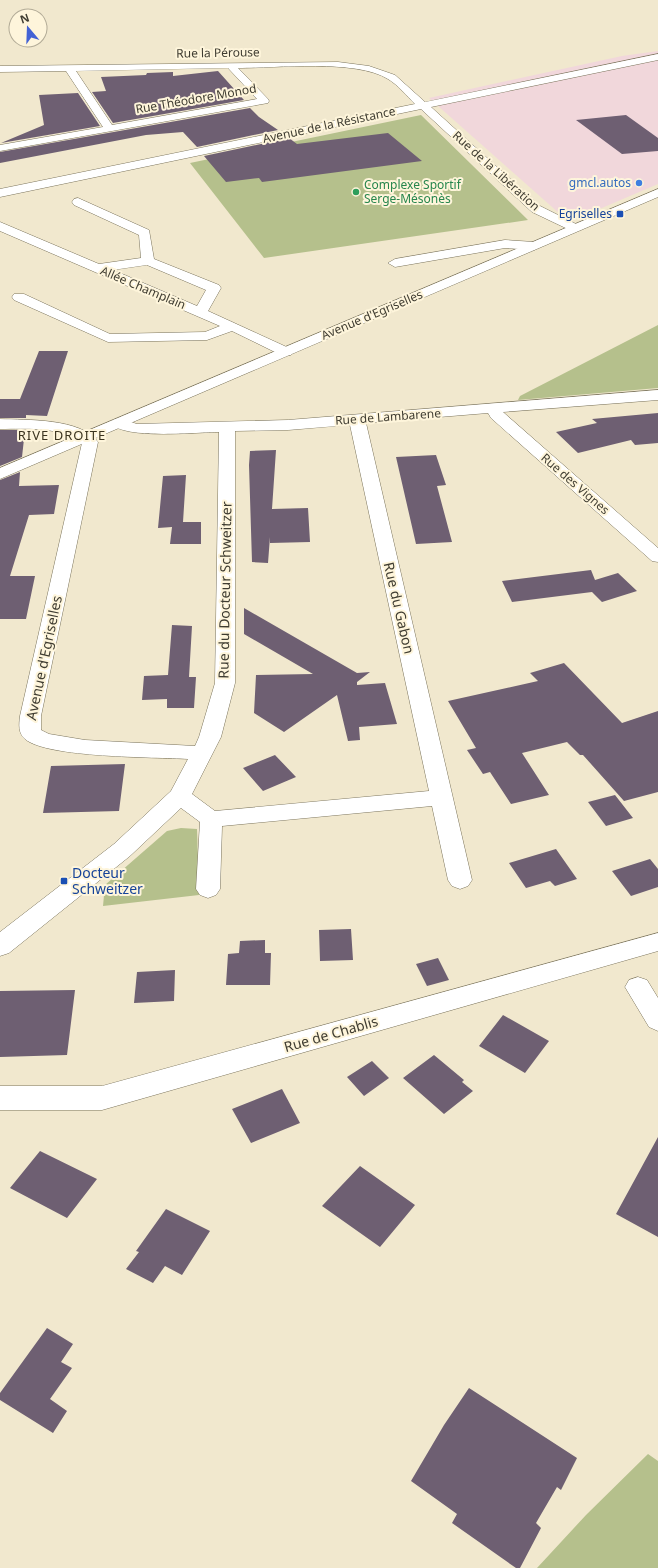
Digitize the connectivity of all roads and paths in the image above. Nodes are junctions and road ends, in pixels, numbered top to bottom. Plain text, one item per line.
1 (658, 57) edge
2 (230, 65) junction
3 (69, 68) junction
4 (0, 69) edge
5 (424, 106) junction
6 (109, 128) junction
7 (0, 148) edge
8 (0, 193) edge
9 (658, 193) edge
10 (78, 202) dead end
11 (0, 226) edge
12 (574, 228) junction
13 (534, 246) junction
14 (148, 261) junction
15 (395, 263) dead end
16 (98, 268) junction
17 (19, 297) dead end
18 (200, 312) junction
19 (232, 326) junction
20 (286, 352) junction
21 (658, 395) edge
22 (494, 409) junction
23 (357, 420) junction
24 (119, 423) junction
25 (0, 424) edge
26 (227, 428) junction
27 (86, 437) junction
28 (0, 474) edge
29 (658, 557) edge
30 (202, 754) junction
31 (180, 796) junction
32 (442, 797) junction
33 (211, 819) junction
34 (460, 880) dead end
35 (208, 889) dead end
36 (658, 942) edge
37 (0, 946) edge
38 (638, 987) dead end
39 (658, 1020) edge
40 (0, 1098) edge

1 - 5 street, Avenue de la Résistance
2 - 3 street, Rue la Pérouse
2 - 5 street, Rue la Pérouse
2 - 6 street, Rue Théodore Monod
3 - 4 street, Rue la Pérouse
3 - 6 street
5 - 8 street, Avenue de la Résistance
5 - 12 street, Rue de la Libération
6 - 7 street
9 - 12 street, Avenue d'Egriselles
10 - 14 street
11 - 16 street, Allée Champlain
12 - 13 street, Avenue d'Egriselles
13 - 15 street
13 - 20 street, Avenue d'Egriselles
14 - 16 street
14 - 18 street
16 - 18 street, Allée Champlain
17 - 19 street
18 - 19 street, Allée Champlain
19 - 20 street, Allée Champlain
20 - 24 street, Avenue d'Egriselles
21 - 22 street, Rue de Lambarene
22 - 23 street, Rue de Lambarene
22 - 29 street, Rue des Vignes
23 - 26 street, Rue de Lambarene
23 - 32 street, Rue du Gabon
24 - 26 street, Rue de Lambarene
24 - 27 street, Avenue d'Egriselles
25 - 27 street
26 - 30 street, Rue du Docteur Schweitzer
27 - 28 street, Avenue d'Egriselles
27 - 30 street, Avenue d'Egriselles
30 - 31 street, Rue du Docteur Schweitzer
31 - 33 street
31 - 37 street, Rue du Docteur Schweitzer
32 - 33 street
32 - 34 street, Rue du Gabon
33 - 35 street
36 - 40 street, Rue de Chablis
38 - 39 street

